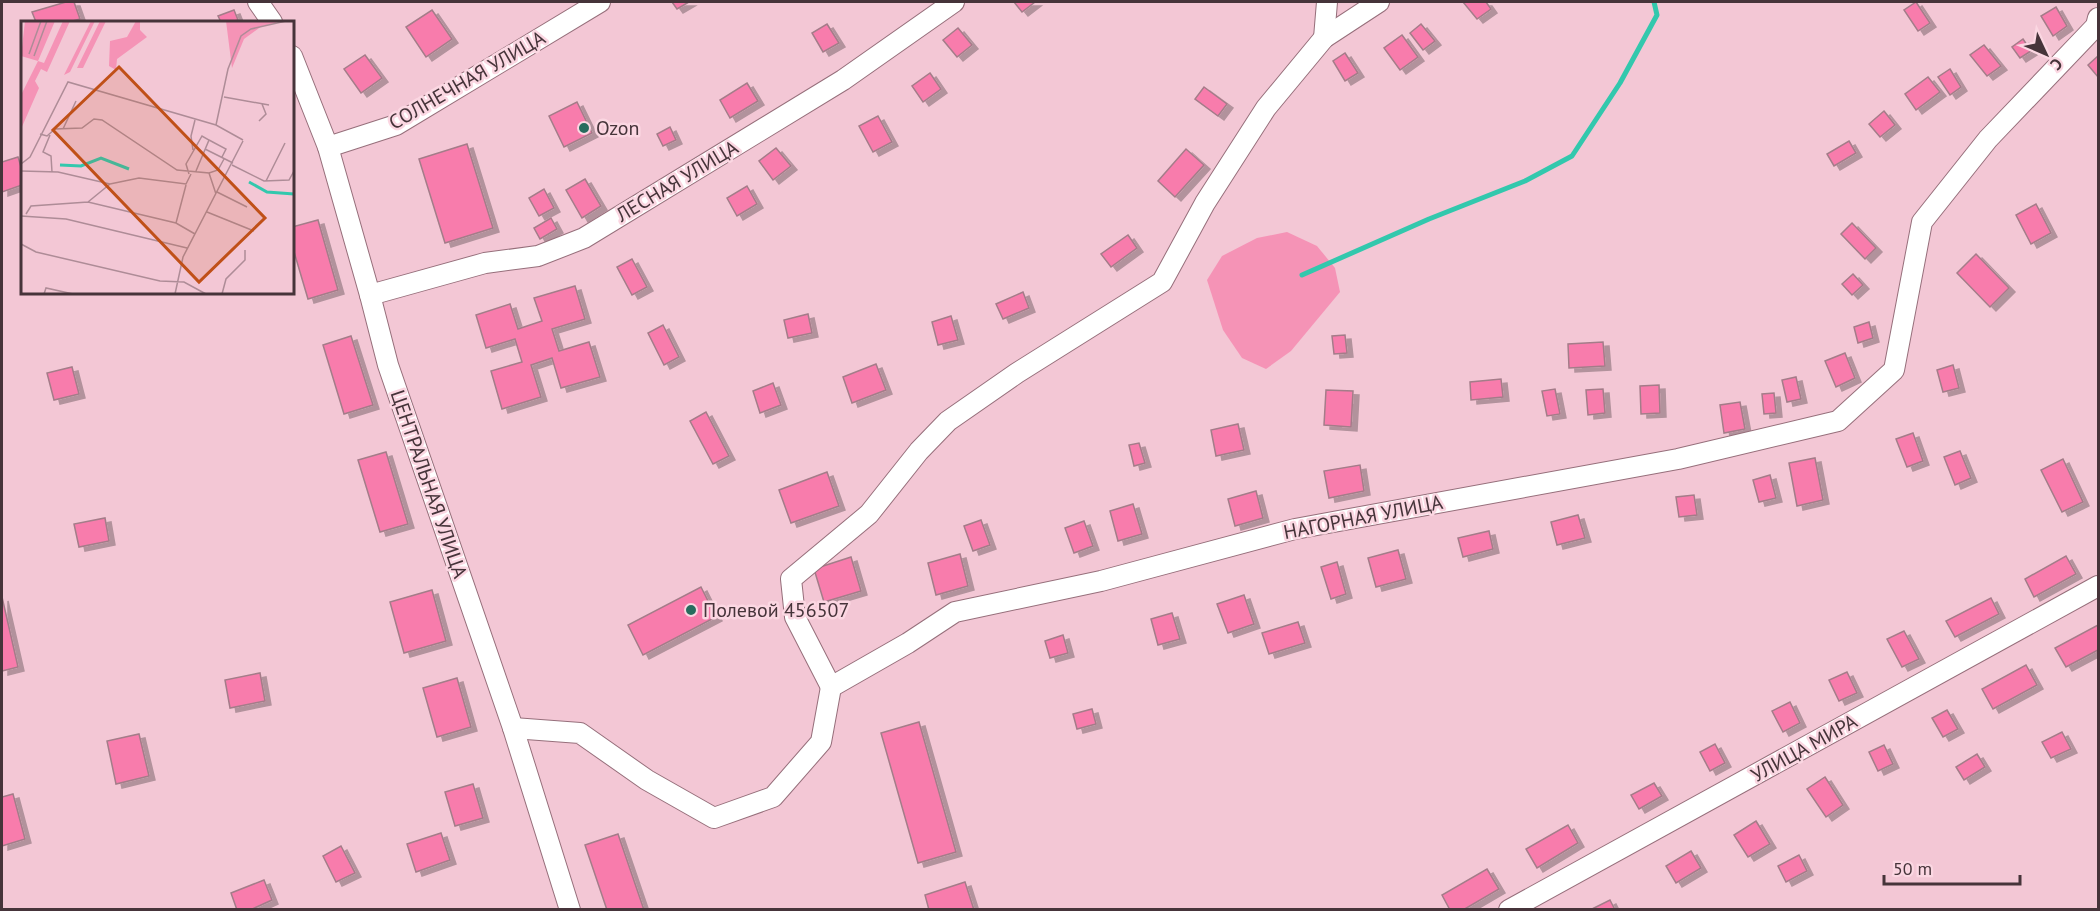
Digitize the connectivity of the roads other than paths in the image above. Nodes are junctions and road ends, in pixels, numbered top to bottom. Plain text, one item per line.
1 (258, 2) edge
2 (600, 2) edge
3 (954, 2) edge
4 (1327, 2) edge
5 (1379, 2) edge
6 (2098, 18) edge
7 (271, 21) edge
8 (1324, 38) junction
9 (294, 61) edge
10 (328, 147) junction
11 (370, 295) junction
12 (2098, 586) edge
13 (831, 687) junction
14 (513, 728) junction
15 (570, 909) edge
16 (1509, 909) edge

1 - 7 street
2 - 10 street, СОЛНЕЧНАЯ УЛИЦА
3 - 11 street, ЛЕСНАЯ УЛИЦА
4 - 8 street
5 - 8 street
6 - 13 street, НАГОРНАЯ УЛИЦА
8 - 13 street
9 - 10 street, ЦЕНТРАЛЬНАЯ УЛИЦА
10 - 11 street, ЦЕНТРАЛЬНАЯ УЛИЦА
11 - 14 street, ЦЕНТРАЛЬНАЯ УЛИЦА
12 - 16 street, УЛИЦА МИРА
13 - 14 street
14 - 15 street, ЦЕНТРАЛЬНАЯ УЛИЦА

